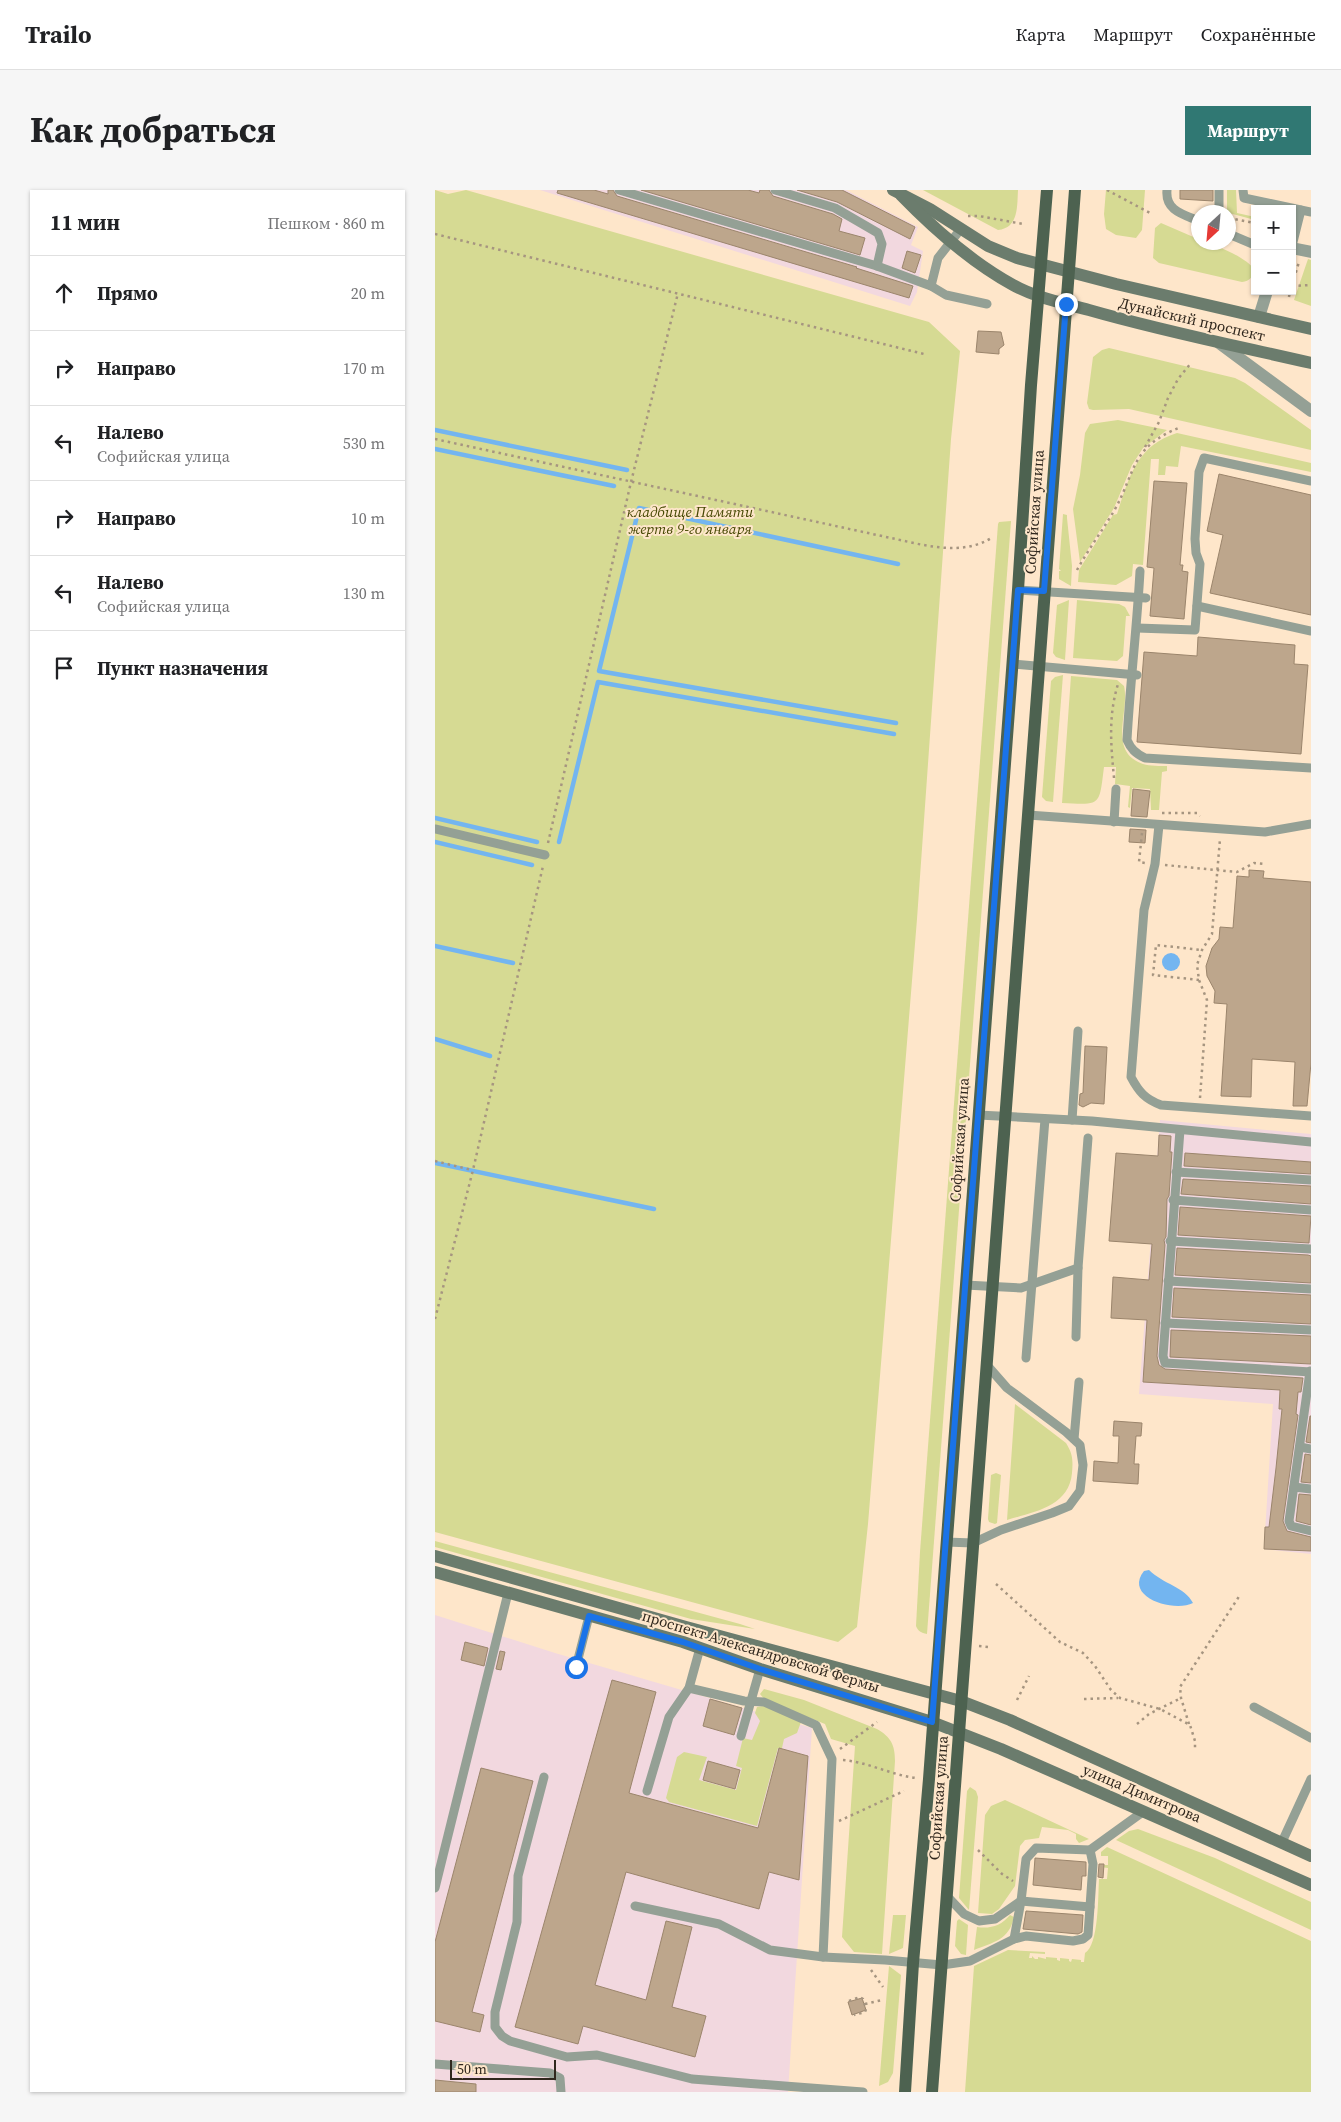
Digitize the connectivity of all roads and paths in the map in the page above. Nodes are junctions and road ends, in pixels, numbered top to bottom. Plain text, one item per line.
1 (619, 190) edge
2 (775, 190) edge
3 (1047, 190) edge
4 (1075, 190) edge
5 (1107, 190) edge
6 (1167, 190) edge
7 (1219, 190) edge
8 (1243, 190) edge
9 (897, 192) edge
10 (1219, 205) edge
11 (1306, 211) edge
12 (1150, 213) dead end
13 (962, 216) dead end
14 (1191, 217) edge
15 (1236, 219) edge
16 (1251, 222) edge
17 (1023, 224) dead end
18 (960, 230) junction
19 (435, 234) edge
20 (1236, 237) edge
21 (1296, 237) edge
22 (952, 242) junction
23 (1251, 243) edge
24 (1296, 248) edge
25 (1311, 252) edge
26 (1041, 265) junction
27 (877, 266) junction
28 (1069, 271) junction
29 (1311, 285) edge
30 (931, 286) junction
31 (1296, 286) edge
32 (678, 293) junction
33 (1266, 295) edge
34 (1039, 296) junction
35 (987, 304) dead end
36 (1066, 304) junction
37 (1259, 317) junction
38 (1311, 329) edge
39 (1219, 343) junction
40 (924, 354) dead end
41 (1311, 362) edge
42 (1191, 363) dead end
43 (1311, 411) edge
44 (1181, 427) dead end
45 (435, 439) edge
46 (1144, 449) junction
47 (1311, 480) edge
48 (631, 482) junction
49 (993, 537) dead end
50 (1077, 570) dead end
51 (1140, 571) dead end
52 (1018, 590) junction
53 (1044, 591) junction
54 (1142, 598) junction
55 (1197, 606) junction
56 (1137, 628) junction
57 (1311, 631) edge
58 (1012, 664) junction
59 (1039, 666) junction
60 (1129, 674) junction
61 (1311, 768) edge
62 (1116, 789) joint
63 (1159, 814) dead end
64 (1028, 815) junction
65 (1114, 822) junction
66 (1143, 824) junction
67 (1311, 824) edge
68 (1159, 825) junction
69 (435, 829) edge
70 (1211, 829) junction
71 (545, 855) junction
72 (1155, 864) junction
73 (1264, 864) dead end
74 (1217, 870) junction
75 (1202, 950) junction
76 (1199, 980) junction
77 (1078, 1031) dead end
78 (1199, 1107) junction
79 (978, 1115) junction
80 (1311, 1116) edge
81 (1006, 1117) junction
82 (1045, 1119) junction
83 (1072, 1120) junction
84 (1180, 1130) junction
85 (1088, 1138) dead end
86 (1311, 1142) edge
87 (435, 1161) edge
88 (473, 1170) junction
89 (1176, 1172) junction
90 (1311, 1180) edge
91 (1173, 1200) junction
92 (1311, 1210) edge
93 (1171, 1241) junction
94 (1311, 1249) edge
95 (1078, 1268) junction
96 (1168, 1281) junction
97 (1032, 1283) junction
98 (965, 1285) junction
99 (991, 1287) junction
100 (1311, 1289) edge
101 (435, 1319) edge
102 (1165, 1323) junction
103 (1311, 1330) edge
104 (1076, 1337) dead end
105 (1026, 1358) dead end
106 (986, 1364) junction
107 (1311, 1372) edge
108 (1079, 1382) dead end
109 (1308, 1410) edge
110 (1074, 1439) junction
111 (1299, 1447) junction
112 (1311, 1448) edge
113 (1294, 1487) junction
114 (1311, 1489) edge
115 (1311, 1531) edge
116 (946, 1542) junction
117 (973, 1543) junction
118 (435, 1556) edge
119 (435, 1572) edge
120 (996, 1584) dead end
121 (508, 1593) junction
122 (1240, 1596) dead end
123 (589, 1616) junction
124 (978, 1646) dead end
125 (989, 1647) dead end
126 (700, 1648) junction
127 (576, 1667) dead end
128 (760, 1669) junction
129 (1029, 1676) dead end
130 (689, 1688) junction
131 (934, 1694) junction
132 (1120, 1698) junction
133 (1181, 1698) junction
134 (1084, 1699) dead end
135 (1017, 1700) dead end
136 (751, 1701) junction
137 (961, 1701) junction
138 (1255, 1707) dead end
139 (1160, 1709) junction
140 (877, 1722) dead end
141 (932, 1722) junction
142 (1137, 1724) dead end
143 (1190, 1725) junction
144 (959, 1732) junction
145 (741, 1736) dead end
146 (1311, 1738) edge
147 (1195, 1750) dead end
148 (831, 1757) junction
149 (544, 1777) dead end
150 (916, 1778) dead end
151 (1311, 1779) edge
152 (647, 1791) dead end
153 (904, 1791) dead end
154 (1144, 1812) junction
155 (829, 1826) junction
156 (1282, 1842) junction
157 (978, 1850) dead end
158 (1089, 1850) junction
159 (1311, 1856) edge
160 (1311, 1885) edge
161 (1023, 1887) junction
162 (435, 1888) edge
163 (947, 1896) junction
164 (1021, 1901) junction
165 (635, 1906) dead end
166 (1090, 1907) junction
167 (1014, 1939) junction
168 (823, 1957) junction
169 (861, 1959) junction
170 (913, 1963) junction
171 (942, 1965) junction
172 (883, 1987) dead end
173 (882, 2000) dead end
174 (849, 2001) dead end
175 (865, 2004) junction
176 (854, 2015) dead end
177 (435, 2064) edge
178 (561, 2092) edge
179 (863, 2092) edge
180 (905, 2092) edge
181 (932, 2092) edge

1 - 27 lane
2 - 27 lane
3 - 26 main road, Софийская улица
4 - 28 main road, Софийская улица
5 - 12 path
6 - 14 lane
7 - 10 lane
8 - 11 lane
9 - 18 main road, Дунайский проспект
9 - 22 main road, Дунайский проспект
11 - 21 lane
13 - 17 path
15 - 16 path
18 - 22 lane
18 - 26 main road, Дунайский проспект
19 - 32 path
20 - 23 lane
22 - 30 lane
22 - 34 main road, Дунайский проспект
24 - 25 street
26 - 28 main road, Дунайский проспект
26 - 34 main road, Софийская улица
27 - 30 lane
28 - 36 main road, Софийская улица
28 - 37 main road, Дунайский проспект
29 - 31 path
30 - 35 lane
32 - 40 path
32 - 48 path
33 - 37 street
34 - 36 main road, Дунайский проспект
34 - 52 main road, Софийская улица
36 - 39 main road, Дунайский проспект
36 - 53 main road, Софийская улица
37 - 38 main road, Дунайский проспект
39 - 41 main road, Дунайский проспект
39 - 43 street
42 - 46 path
44 - 46 path
45 - 48 path
46 - 50 path
47 - 55 lane
48 - 49 path
48 - 71 path
51 - 54 lane
52 - 53 lane
52 - 58 main road, Софийская улица
53 - 54 lane
53 - 59 main road, Софийская улица
54 - 56 lane
55 - 56 lane
55 - 57 lane
56 - 60 lane
58 - 59 lane
58 - 79 main road, Софийская улица
59 - 60 lane
59 - 64 main road, Софийская улица
60 - 61 lane
60 - 62 path
62 - 65 lane
63 - 70 path
64 - 65 lane
64 - 81 main road, Софийская улица
65 - 66 lane
66 - 68 lane
66 - 72 path
67 - 70 lane
68 - 70 lane
68 - 72 lane
69 - 71 lane
70 - 74 path
71 - 88 path
72 - 74 path
72 - 78 lane
73 - 74 path
74 - 75 path
75 - 76 path
75 - 76 path
76 - 78 path
77 - 83 lane
78 - 80 lane
79 - 81 lane
79 - 98 main road, Софийская улица
81 - 82 lane
81 - 99 main road, Софийская улица
82 - 83 lane
82 - 97 lane
83 - 84 lane
84 - 86 lane
84 - 89 lane
85 - 95 lane
87 - 88 path
88 - 101 path
89 - 90 lane
89 - 91 lane
91 - 92 lane
91 - 93 lane
93 - 94 lane
93 - 96 lane
95 - 97 lane
95 - 104 lane
96 - 100 lane
96 - 102 lane
97 - 99 lane
97 - 105 lane
98 - 99 lane
98 - 116 main road, Софийская улица
99 - 106 main road, Софийская улица
102 - 103 lane
102 - 107 lane
106 - 110 lane
106 - 117 main road, Софийская улица
107 - 109 lane
108 - 110 lane
109 - 111 lane
110 - 117 lane
111 - 112 lane
111 - 113 lane
113 - 114 lane
113 - 115 lane
116 - 117 lane
116 - 131 main road, Софийская улица
117 - 137 main road, Софийская улица
118 - 131 main road, проспект Александровской Фермы
119 - 121 main road, проспект Александровской Фермы
120 - 132 path
121 - 123 main road, проспект Александровской Фермы
121 - 162 lane
122 - 133 path
123 - 126 main road, проспект Александровской Фермы
123 - 127 lane
124 - 125 path
126 - 128 main road, проспект Александровской Фермы
126 - 130 lane
128 - 136 lane
128 - 141 main road, проспект Александровской Фермы
129 - 135 path
130 - 136 lane
130 - 152 lane
131 - 137 main road, проспект Александровской Фермы
131 - 141 main road, Софийская улица
132 - 134 path
132 - 139 path
133 - 139 path
133 - 143 path
136 - 145 lane
136 - 148 lane
137 - 144 main road, Софийская улица
137 - 156 main road, улица Димитрова
138 - 146 lane
139 - 142 path
139 - 143 path
140 - 148 path
141 - 144 main road, проспект Александровской Фермы
141 - 170 main road, Софийская улица
143 - 147 path
144 - 154 main road, улица Димитрова
144 - 163 main road, Софийская улица
148 - 150 path
148 - 155 lane
149 - 179 lane
151 - 156 lane
153 - 155 path
154 - 158 lane
154 - 160 main road, улица Димитрова
155 - 168 lane
156 - 159 main road, улица Димитрова
157 - 161 path
158 - 161 lane
158 - 166 lane
161 - 164 lane
163 - 164 lane
163 - 171 main road, Софийская улица
164 - 166 lane
164 - 167 lane
165 - 168 lane
166 - 167 lane
167 - 171 lane
168 - 169 lane
169 - 170 lane
169 - 172 path
170 - 171 lane
170 - 180 main road, Софийская улица
171 - 181 main road, Софийская улица
173 - 175 path
174 - 175 path
175 - 176 path
177 - 178 lane

